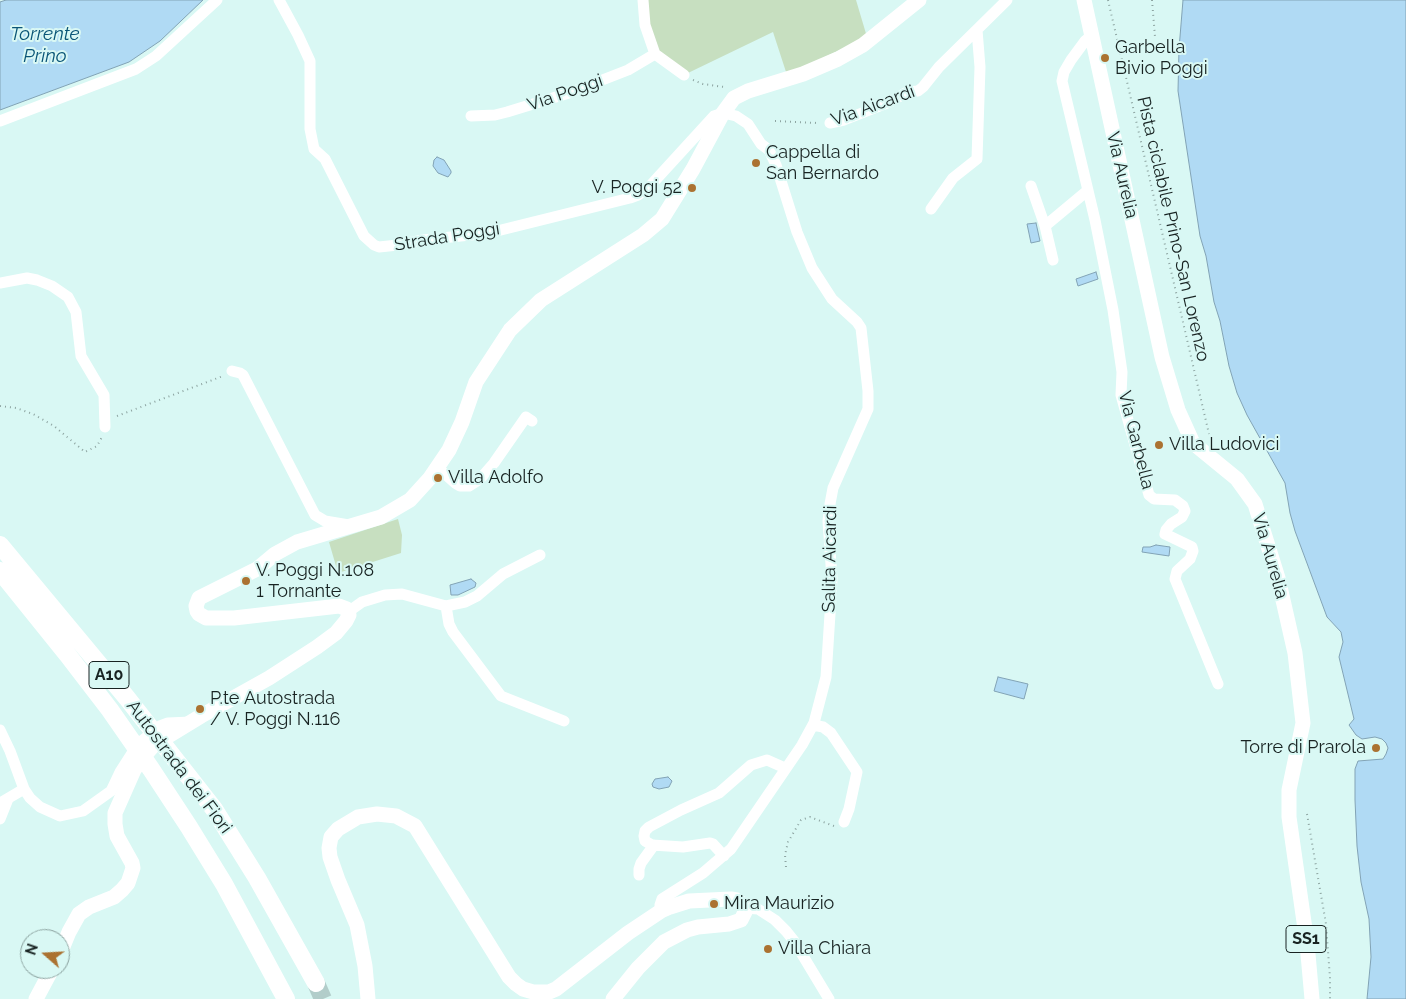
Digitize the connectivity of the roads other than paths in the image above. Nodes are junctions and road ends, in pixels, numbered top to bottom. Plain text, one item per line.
1 (217, 0) edge
2 (279, 0) edge
3 (643, 0) edge
4 (919, 0) edge
5 (1007, 0) edge
6 (1084, 0) edge
7 (977, 30) junction
8 (1091, 36) junction
9 (655, 54) junction
10 (684, 75) road end
11 (724, 112) junction
12 (471, 116) dead end
13 (0, 121) edge
14 (830, 123) road end
15 (1031, 186) dead end
16 (1087, 191) junction
17 (931, 209) dead end
18 (1045, 226) junction
19 (1053, 260) dead end
20 (0, 283) edge
21 (232, 371) road end
22 (532, 421) dead end
23 (106, 424) road end
24 (437, 467) junction
25 (350, 525) junction
26 (0, 545) edge
27 (540, 555) dead end
28 (0, 572) edge
29 (446, 606) junction
30 (348, 612) junction
31 (1218, 684) dead end
32 (564, 721) dead end
33 (191, 722) junction
34 (813, 725) junction
35 (0, 730) edge
36 (786, 768) junction
37 (27, 793) junction
38 (4, 801) edge
39 (0, 819) edge
40 (844, 822) road end
41 (654, 845) junction
42 (724, 856) junction
43 (639, 875) dead end
44 (745, 908) junction
45 (661, 911) junction
46 (70, 930) edge
47 (47, 979) edge
48 (316, 983) tunnel mouth
49 (36, 999) edge
50 (286, 999) edge
51 (368, 999) edge
52 (613, 999) edge
53 (829, 999) edge
54 (1312, 999) edge

1 - 13 street
2 - 11 street, Strada Poggi
3 - 9 street
4 - 11 main road
5 - 7 street, Via Aicardi
6 - 8 main road, Via Aurelia / SS1
7 - 14 street, Via Aicardi
7 - 17 street
8 - 16 street, Via Garbella
8 - 54 main road, Via Aurelia / SS1
9 - 10 street
9 - 12 street, Via Poggi
11 - 24 main road
11 - 34 street, Salita Aicardi
15 - 18 street
16 - 18 street
16 - 31 street, Via Garbella
18 - 19 street
20 - 23 street
21 - 25 street
22 - 24 street
24 - 25 main road
25 - 30 main road
26 - 48 highway, Autostrada dei Fiori / A10
27 - 29 street
28 - 50 highway, Autostrada dei Fiori / A10
29 - 30 street
29 - 32 street
30 - 33 main road
33 - 37 street
33 - 46 main road
34 - 36 street, Salita Aicardi
34 - 40 street
35 - 37 street
36 - 41 street
36 - 42 street, Salita Aicardi
37 - 38 street
38 - 39 street
41 - 42 street
41 - 43 street
42 - 45 street, Salita Aicardi
44 - 45 main road
44 - 52 main road
44 - 53 street
45 - 51 main road
47 - 49 main road

